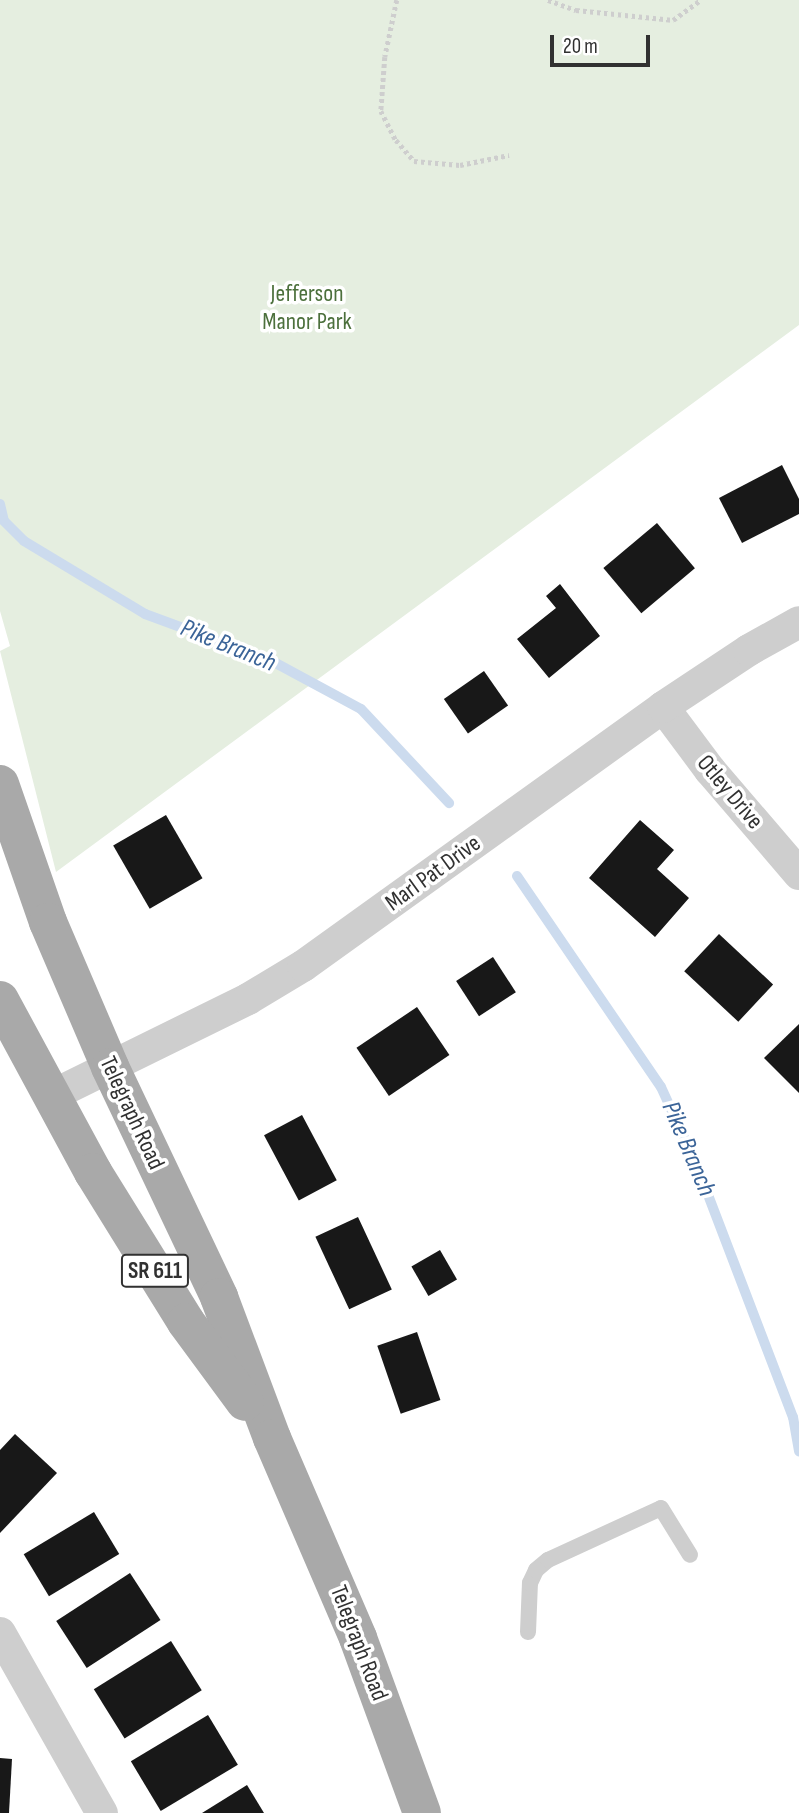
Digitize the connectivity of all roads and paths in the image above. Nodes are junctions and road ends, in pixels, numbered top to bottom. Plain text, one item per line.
1 (397, 0) edge
2 (548, 0) edge
3 (701, 0) edge
4 (509, 155) dead end
5 (799, 622) edge
6 (663, 707) junction
7 (0, 784) edge
8 (799, 874) edge
9 (0, 1000) edge
10 (110, 1067) junction
11 (51, 1096) junction
12 (272, 1438) junction
13 (690, 1555) dead end
14 (528, 1632) dead end
15 (0, 1633) edge
16 (12, 1677) edge
17 (102, 1813) edge
18 (422, 1813) edge

1 - 4 path
2 - 3 path
5 - 6 street, Marl Pat Drive
6 - 8 street, Otley Drive
6 - 10 street, Marl Pat Drive
7 - 10 main road, Telegraph Road / SR 611
9 - 11 main road, Telegraph Road / SR 611
10 - 11 street, Marl Pat Drive
10 - 12 main road, Telegraph Road / SR 611
11 - 12 main road, Telegraph Road / SR 611
12 - 18 main road, Telegraph Road / SR 611
13 - 14 lane
15 - 16 street
16 - 17 street

